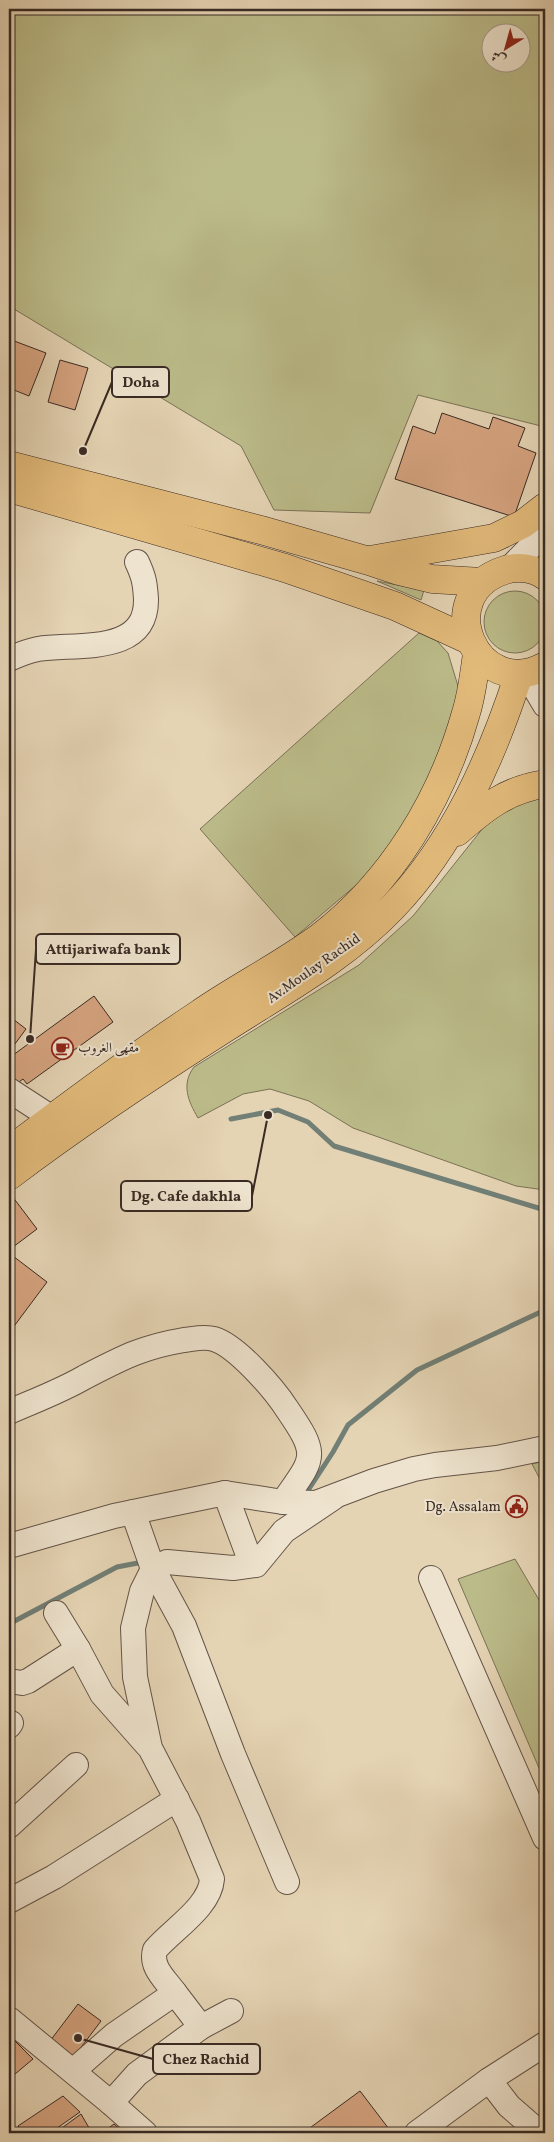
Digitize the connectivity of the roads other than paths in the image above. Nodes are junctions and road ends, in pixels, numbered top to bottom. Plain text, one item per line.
1 (9, 465) edge
2 (9, 488) edge
3 (545, 507) edge
4 (545, 532) edge
5 (369, 561) junction
6 (137, 562) dead end
7 (510, 568) junction
8 (545, 576) edge
9 (482, 582) junction
10 (473, 647) junction
11 (9, 659) edge
12 (536, 670) edge
13 (545, 705) edge
14 (545, 784) edge
15 (439, 848) junction
16 (9, 1090) edge
17 (59, 1126) junction
18 (9, 1151) edge
19 (9, 1176) edge
20 (9, 1412) edge
21 (545, 1448) edge
22 (225, 1493) junction
23 (333, 1498) junction
24 (293, 1503) junction
25 (133, 1512) junction
26 (9, 1546) edge
27 (247, 1552) dead end
28 (153, 1569) junction
29 (431, 1578) dead end
30 (56, 1613) dead end
31 (78, 1649) junction
32 (9, 1681) edge
33 (150, 1748) junction
34 (76, 1765) dead end
35 (177, 1799) junction
36 (9, 1826) edge
37 (545, 1838) edge
38 (287, 1882) dead end
39 (9, 1901) edge
40 (175, 1993) junction
41 (231, 2011) dead end
42 (9, 2019) edge
43 (201, 2028) junction
44 (545, 2044) edge
45 (73, 2071) junction
46 (489, 2080) junction
47 (111, 2103) junction
48 (424, 2132) edge
49 (145, 2133) edge
50 (540, 2133) edge

1 - 5 main road
2 - 10 main road
3 - 5 main road
4 - 7 street
5 - 9 main road
6 - 11 street
7 - 8 main road
7 - 9 main road
9 - 10 main road, Av.Moulay Rachid
10 - 12 main road
10 - 17 main road, Av.Moulay Rachid
12 - 13 street
12 - 15 main road, Av.Moulay Rachid
14 - 15 main road
15 - 17 main road, Av.Moulay Rachid
16 - 17 street
17 - 18 main road, Av.Moulay Rachid
17 - 19 main road, Av.Moulay Rachid
20 - 24 street
21 - 23 street
22 - 24 street
22 - 25 street
22 - 27 street
23 - 24 street
23 - 28 street
25 - 26 street
25 - 28 street
28 - 33 street
28 - 38 street
29 - 37 street
30 - 31 street
31 - 32 street
31 - 33 street
33 - 35 street
34 - 36 street
35 - 39 street
35 - 40 street
40 - 43 street
40 - 45 street
41 - 43 street
42 - 45 street
43 - 47 street
44 - 46 street
45 - 47 street
46 - 48 street
46 - 50 street
47 - 49 street

